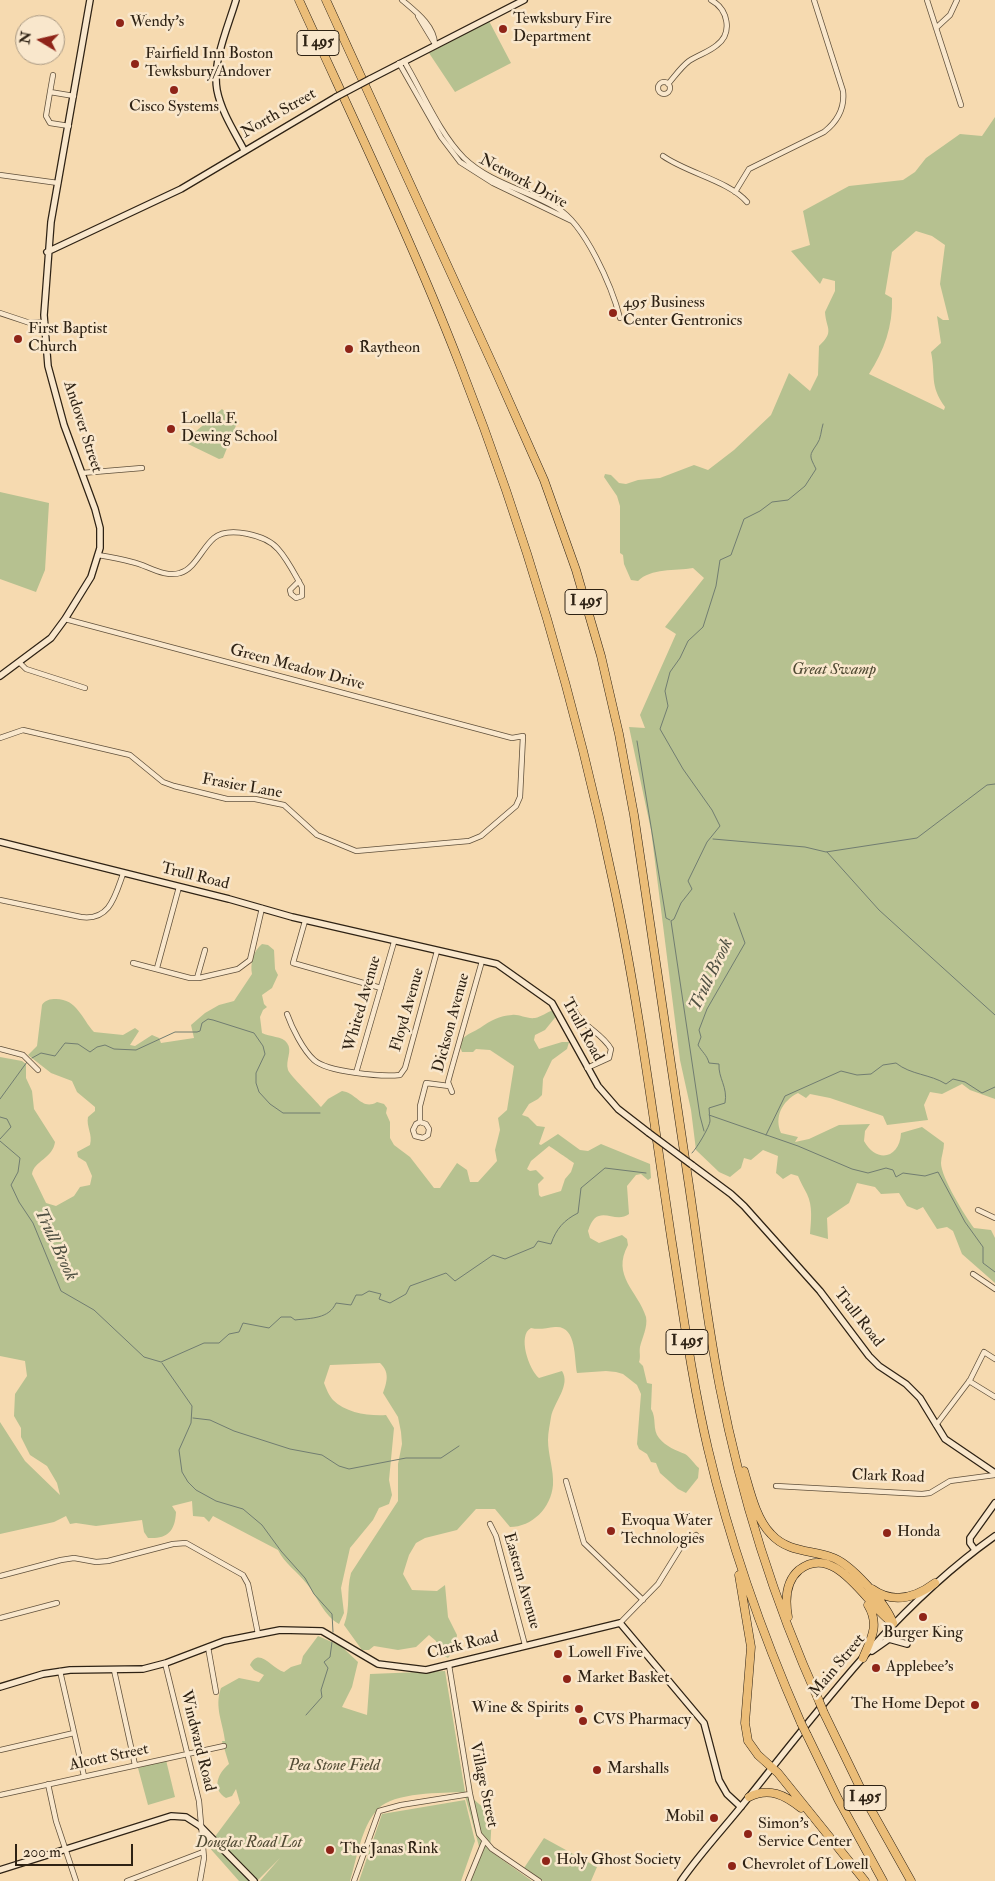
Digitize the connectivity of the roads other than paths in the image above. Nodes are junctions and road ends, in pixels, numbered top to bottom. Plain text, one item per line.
1 (90, 0) edge
2 (236, 0) edge
3 (299, 0) edge
4 (326, 0) edge
5 (402, 0) edge
6 (524, 0) edge
7 (711, 0) edge
8 (814, 0) edge
9 (927, 0) edge
10 (957, 0) edge
11 (936, 28) junction
12 (435, 44) junction
13 (401, 62) junction
14 (53, 75) dead end
15 (668, 84) dead end
16 (50, 92) junction
17 (74, 96) junction
18 (960, 106) dead end
19 (69, 126) junction
20 (244, 150) junction
21 (663, 156) dead end
22 (0, 175) edge
23 (58, 183) junction
24 (735, 192) junction
25 (747, 202) dead end
26 (47, 252) junction
27 (0, 313) edge
28 (620, 318) dead end
29 (45, 322) junction
30 (142, 468) dead end
31 (82, 473) junction
32 (98, 556) junction
33 (299, 581) dead end
34 (65, 620) junction
35 (19, 662) junction
36 (0, 676) edge
37 (85, 688) dead end
38 (523, 736) joint
39 (0, 738) edge
40 (0, 842) edge
41 (123, 874) junction
42 (179, 887) junction
43 (0, 900) edge
44 (262, 908) junction
45 (306, 920) junction
46 (394, 942) junction
47 (206, 950) dead end
48 (438, 951) junction
49 (482, 960) junction
50 (133, 963) dead end
51 (157, 968) junction
52 (196, 978) junction
53 (381, 988) junction
54 (576, 1011) dead end
55 (287, 1014) dead end
56 (0, 1049) edge
57 (587, 1068) junction
58 (38, 1070) dead end
59 (356, 1073) junction
60 (449, 1086) junction
61 (452, 1092) dead end
62 (420, 1122) dead end
63 (978, 1210) dead end
64 (995, 1218) edge
65 (973, 1274) dead end
66 (995, 1289) edge
67 (995, 1359) edge
68 (969, 1381) junction
69 (720, 1388) junction
70 (995, 1397) edge
71 (936, 1425) junction
72 (995, 1474) edge
73 (566, 1481) dead end
74 (776, 1486) dead end
75 (995, 1503) edge
76 (726, 1520) junction
77 (490, 1524) dead end
78 (696, 1535) dead end
79 (995, 1536) edge
80 (974, 1550) junction
81 (0, 1576) edge
82 (863, 1582) junction
83 (935, 1583) junction
84 (862, 1594) junction
85 (643, 1600) junction
86 (57, 1603) dead end
87 (0, 1618) edge
88 (620, 1623) junction
89 (893, 1623) junction
90 (258, 1634) junction
91 (907, 1644) dead end
92 (525, 1645) junction
93 (208, 1647) junction
94 (796, 1647) junction
95 (863, 1658) junction
96 (165, 1663) junction
97 (449, 1665) junction
98 (114, 1670) junction
99 (60, 1671) junction
100 (0, 1687) edge
101 (216, 1692) dead end
102 (74, 1733) junction
103 (224, 1746) dead end
104 (0, 1750) edge
105 (186, 1754) junction
106 (135, 1765) junction
107 (772, 1767) junction
108 (84, 1776) junction
109 (48, 1784) junction
110 (470, 1794) junction
111 (0, 1795) edge
112 (749, 1797) junction
113 (741, 1807) junction
114 (816, 1821) junction
115 (200, 1826) junction
116 (484, 1842) junction
117 (64, 1850) junction
118 (203, 1852) junction
119 (0, 1870) edge
120 (76, 1881) edge
121 (127, 1881) edge
122 (200, 1881) edge
123 (254, 1881) edge
124 (354, 1881) edge
125 (468, 1881) edge
126 (539, 1881) edge
127 (681, 1881) edge
128 (865, 1881) edge
129 (883, 1881) edge
130 (911, 1881) edge

1 - 17 street, Andover Street
2 - 20 street
3 - 76 highway, I 495
4 - 69 highway, I 495
5 - 12 street
6 - 12 street, North Street
7 - 15 street
8 - 24 street
9 - 11 street
10 - 11 street
11 - 18 street
12 - 13 street, North Street
13 - 20 street, North Street, bridge
13 - 28 street, Network Drive
14 - 16 street
16 - 17 street
16 - 19 street
17 - 19 street, Andover Street
19 - 23 street, Andover Street
20 - 26 street, North Street
21 - 24 street
22 - 23 street
23 - 26 street, Andover Street
24 - 25 street
26 - 29 street, Andover Street
27 - 29 street
29 - 31 street, Andover Street
30 - 31 street
31 - 32 street, Andover Street
32 - 33 street
32 - 34 street, Andover Street
34 - 35 street, Andover Street
34 - 38 street, Green Meadow Drive
35 - 36 street, Andover Street
35 - 37 street
38 - 39 street, Frasier Lane
40 - 41 street, Trull Road
41 - 42 street, Trull Road
41 - 43 street
42 - 44 street, Trull Road
42 - 51 street
44 - 45 street, Trull Road
44 - 52 street
45 - 46 street, Trull Road
45 - 53 street
46 - 48 street, Trull Road
46 - 53 street, Whited Avenue
47 - 52 street
48 - 49 street, Trull Road
48 - 59 street, Floyd Avenue
49 - 57 street, Trull Road
49 - 60 street, Dickson Avenue
50 - 51 street
51 - 52 street
53 - 59 street, Whited Avenue
54 - 57 street
55 - 59 street
56 - 58 street
57 - 71 street, Trull Road, bridge
60 - 61 street, Dickson Avenue
60 - 62 street
63 - 64 street
65 - 66 street
67 - 68 street
68 - 70 street
68 - 71 street
69 - 82 highway
69 - 94 highway, I 495
71 - 72 street, Trull Road
72 - 74 street, Clark Road
73 - 85 street
75 - 80 street
76 - 107 highway
76 - 129 highway, I 495, bridge
77 - 92 street, Eastern Avenue
78 - 85 street
79 - 80 street, Main Street
80 - 83 street, Main Street
81 - 90 street
82 - 83 highway
82 - 89 highway
83 - 89 street, Main Street
84 - 89 highway
84 - 94 highway
84 - 95 highway
85 - 88 street
86 - 87 street
88 - 92 street, Clark Road
88 - 113 street
89 - 95 street, Main Street
90 - 93 street, Clark Road
90 - 97 street, Clark Road
91 - 95 street
92 - 97 street, Clark Road
93 - 96 street, Clark Road
93 - 101 street
94 - 130 highway, I 495, bridge
95 - 107 street, Main Street
96 - 98 street, Clark Road
96 - 105 street, Windward Road
97 - 110 street, Village Street
98 - 99 street, Clark Road
98 - 106 street
99 - 100 street, Clark Road
99 - 102 street
102 - 104 street
102 - 108 street
103 - 105 street, Alcott Street
105 - 106 street, Alcott Street
105 - 115 street, Windward Road
106 - 108 street, Alcott Street
107 - 112 street, Main Street
107 - 114 highway
108 - 109 street, Alcott Street
109 - 111 street, Alcott Street
109 - 117 street
110 - 116 street, Village Street
110 - 124 street
112 - 113 street, Main Street
112 - 114 highway
113 - 127 street, Main Street
114 - 128 highway
115 - 117 street
115 - 118 street, Windward Road
115 - 123 street
116 - 125 street
116 - 126 street, Village Street
117 - 119 street
117 - 120 street
118 - 121 street
118 - 122 street, Windward Road

